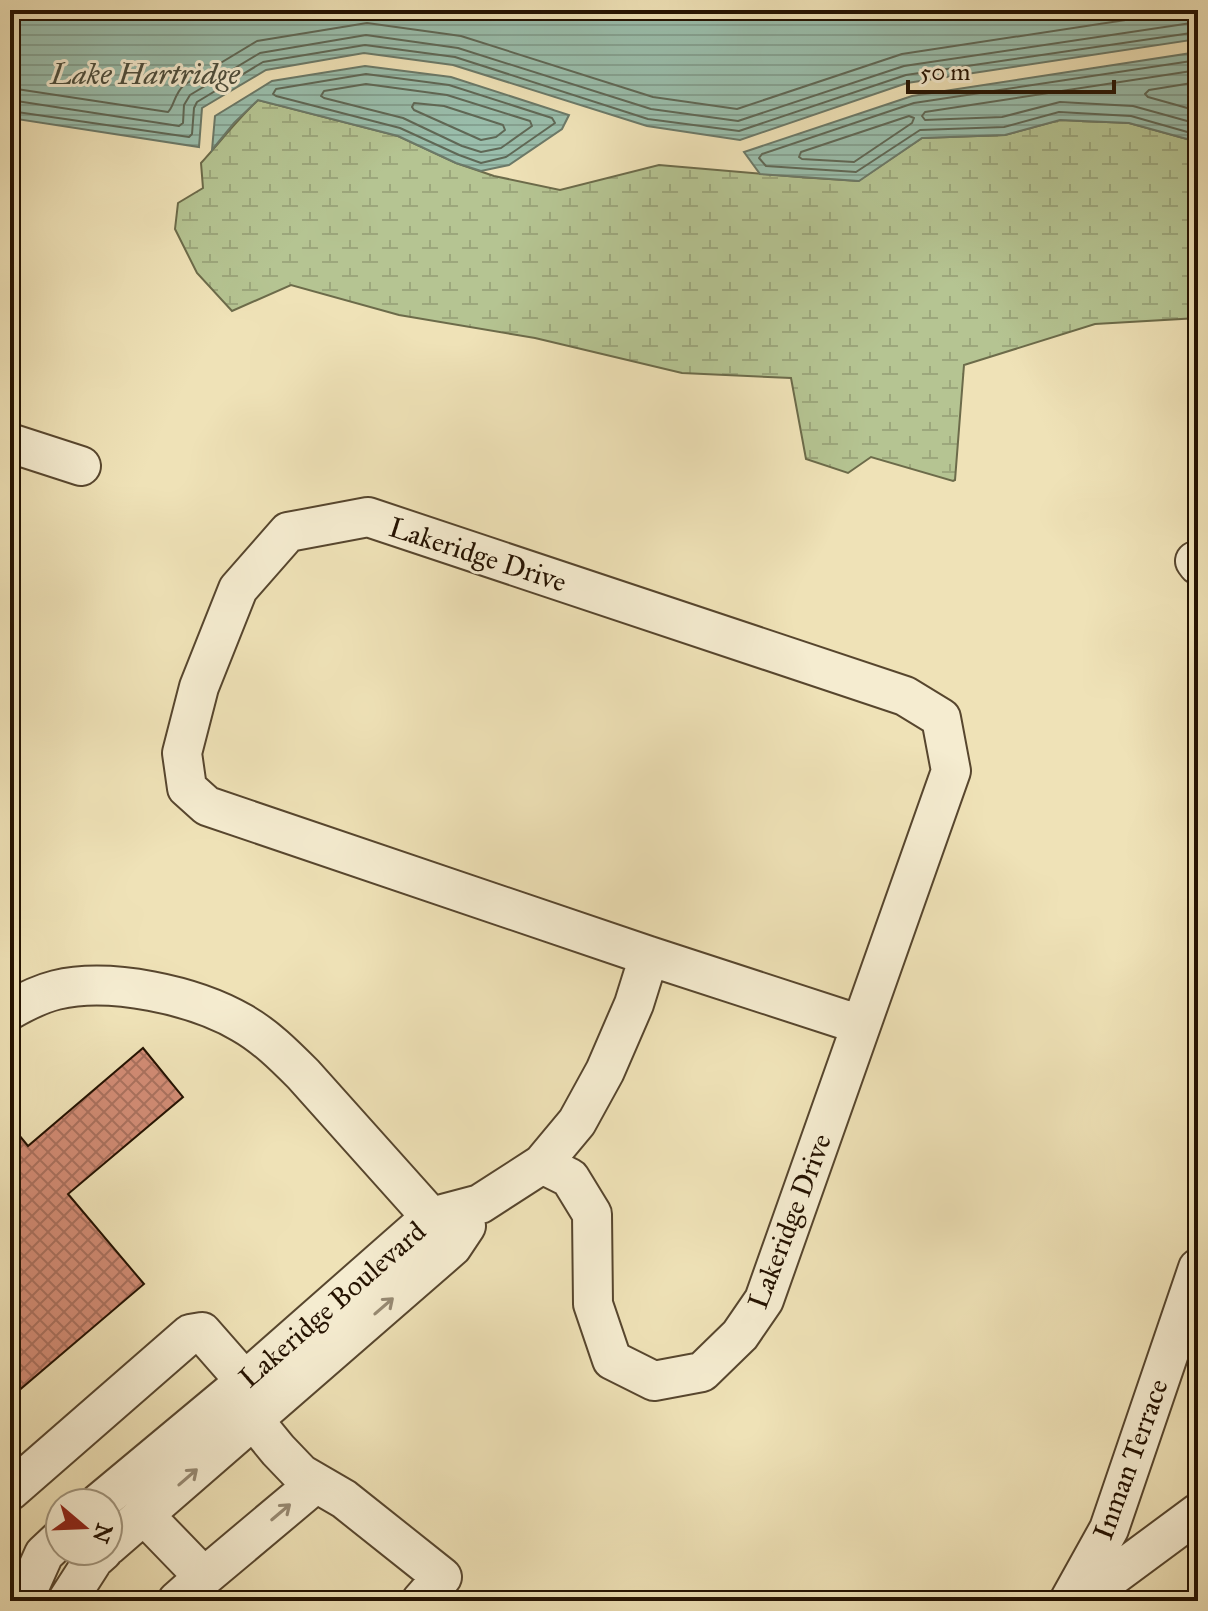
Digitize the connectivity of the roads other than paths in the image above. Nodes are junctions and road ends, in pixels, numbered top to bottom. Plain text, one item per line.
1 (10, 443) edge
2 (81, 466) dead end
3 (649, 956) junction
4 (10, 1010) edge
5 (861, 1025) junction
6 (542, 1164) junction
7 (442, 1232) junction
8 (1198, 1268) edge
9 (243, 1398) junction
10 (316, 1483) junction
11 (121, 1487) edge
12 (10, 1491) edge
13 (1198, 1513) edge
14 (144, 1515) junction
15 (124, 1532) edge
16 (44, 1554) edge
17 (89, 1567) edge
18 (190, 1589) edge
19 (23, 1601) edge
20 (67, 1601) edge
21 (421, 1601) edge
22 (1069, 1601) edge
23 (1079, 1601) edge

1 - 2 street
3 - 5 street, Lakeridge Drive
3 - 5 street, Lakeridge Drive
3 - 6 street, Lakeridge Boulevard
4 - 7 street
5 - 6 street, Lakeridge Drive
6 - 7 street, Lakeridge Boulevard
7 - 9 street, Lakeridge Boulevard
8 - 22 street, Inman Terrace
9 - 10 street
9 - 11 street, Lakeridge Boulevard
9 - 12 street
14 -> 9 street, Lakeridge Boulevard
18 -> 10 street
10 - 21 street
13 - 23 street
14 - 15 street, Lakeridge Boulevard
14 - 18 street
16 - 19 street
17 - 20 street

